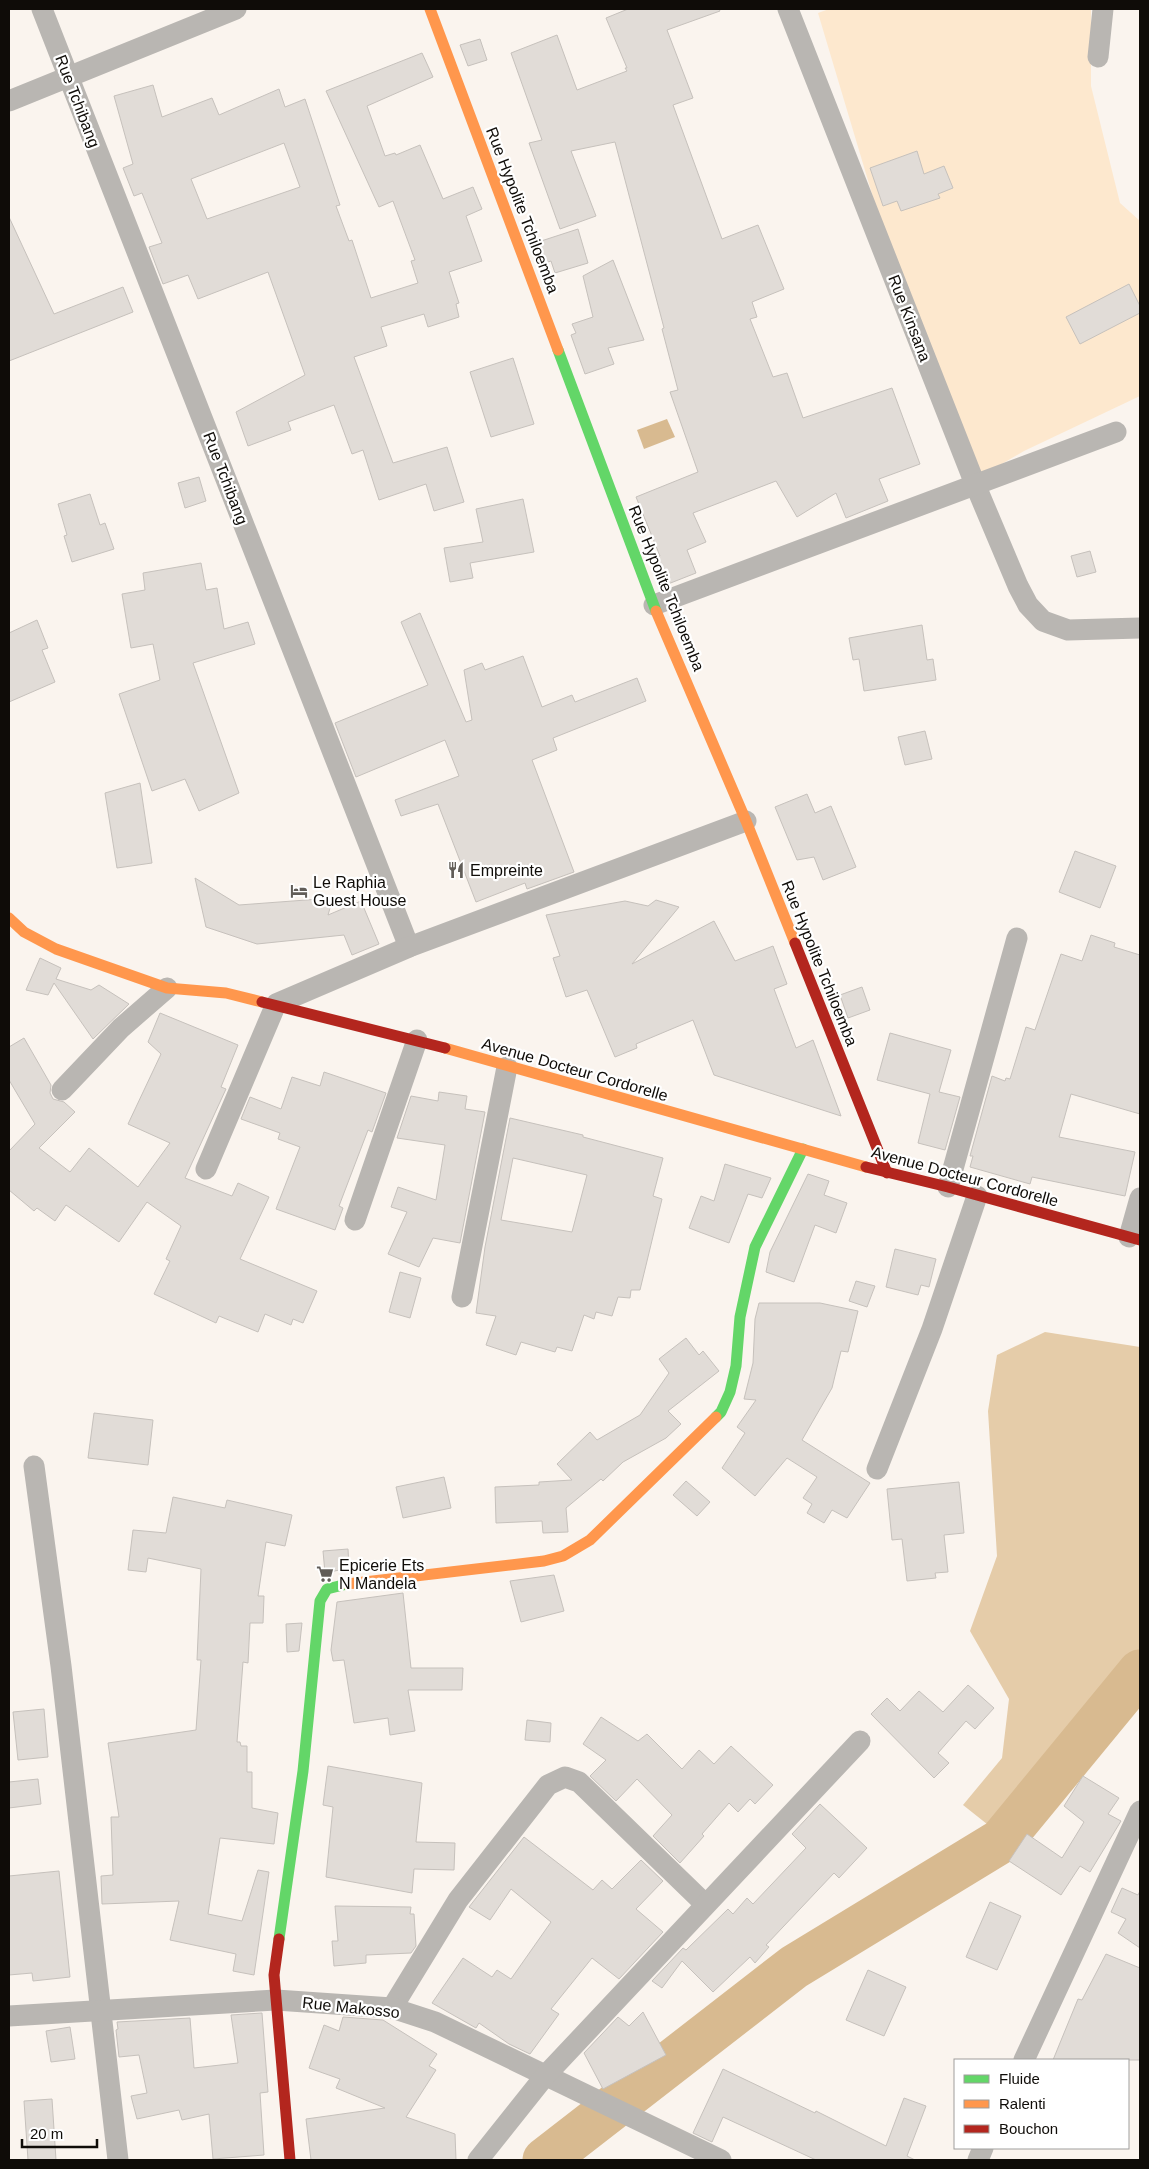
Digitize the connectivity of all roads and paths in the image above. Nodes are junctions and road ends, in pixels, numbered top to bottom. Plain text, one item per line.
1 (42, 9) edge
2 (236, 9) edge
3 (430, 9) edge
4 (788, 9) edge
5 (1102, 9) edge
6 (1098, 57) dead end
7 (69, 78) junction
8 (9, 101) edge
9 (1116, 432) dead end
10 (975, 484) junction
11 (654, 605) junction
12 (1140, 628) edge
13 (746, 821) junction
14 (9, 918) edge
15 (1017, 938) dead end
16 (409, 947) junction
17 (167, 988) junction
18 (276, 1004) junction
19 (418, 1040) junction
20 (507, 1067) junction
21 (62, 1090) dead end
22 (803, 1149) junction
23 (206, 1168) dead end
24 (887, 1173) junction
25 (948, 1187) junction
26 (977, 1196) junction
27 (1140, 1198) edge
28 (355, 1220) dead end
29 (1134, 1239) edge
30 (462, 1297) dead end
31 (34, 1466) dead end
32 (877, 1469) dead end
33 (860, 1741) dead end
34 (1138, 1824) edge
35 (705, 1904) junction
36 (276, 2000) junction
37 (392, 2008) junction
38 (100, 2011) junction
39 (9, 2016) edge
40 (1024, 2059) edge
41 (545, 2076) junction
42 (118, 2160) edge
43 (290, 2160) edge
44 (478, 2160) edge
45 (721, 2160) edge

1 - 7 street, Rue Tchibang
2 - 7 street
3 - 11 street, Rue Hypolite Tchiloemba
4 - 10 street, Rue Kinsana
5 - 6 street
7 - 8 street
7 - 16 street, Rue Tchibang
9 - 10 street
10 - 11 street
10 - 12 street, Rue Kinsana
11 - 13 street, Rue Hypolite Tchiloemba
13 - 16 street
13 - 24 street, Rue Hypolite Tchiloemba
14 - 17 street, Avenue Docteur Cordorelle
15 - 25 street
16 - 18 street
17 - 18 street, Avenue Docteur Cordorelle
17 - 21 street
18 - 19 street, Avenue Docteur Cordorelle
18 - 23 street
19 - 20 street, Avenue Docteur Cordorelle
19 - 28 street
20 - 22 street, Avenue Docteur Cordorelle
20 - 30 street
22 - 24 street, Avenue Docteur Cordorelle
22 - 36 street
24 - 25 street, Avenue Docteur Cordorelle
25 - 26 street, Avenue Docteur Cordorelle
26 - 29 street, Avenue Docteur Cordorelle
26 - 32 street
27 - 29 street
31 - 38 street
33 - 35 street
34 - 40 street
35 - 37 street
35 - 41 street
36 - 37 street, Rue Makosso
36 - 38 street, Rue Makosso
36 - 43 street
37 - 41 street, Rue Makosso
38 - 39 street, Rue Makosso
38 - 42 street
41 - 44 street
41 - 45 street, Rue Makosso

